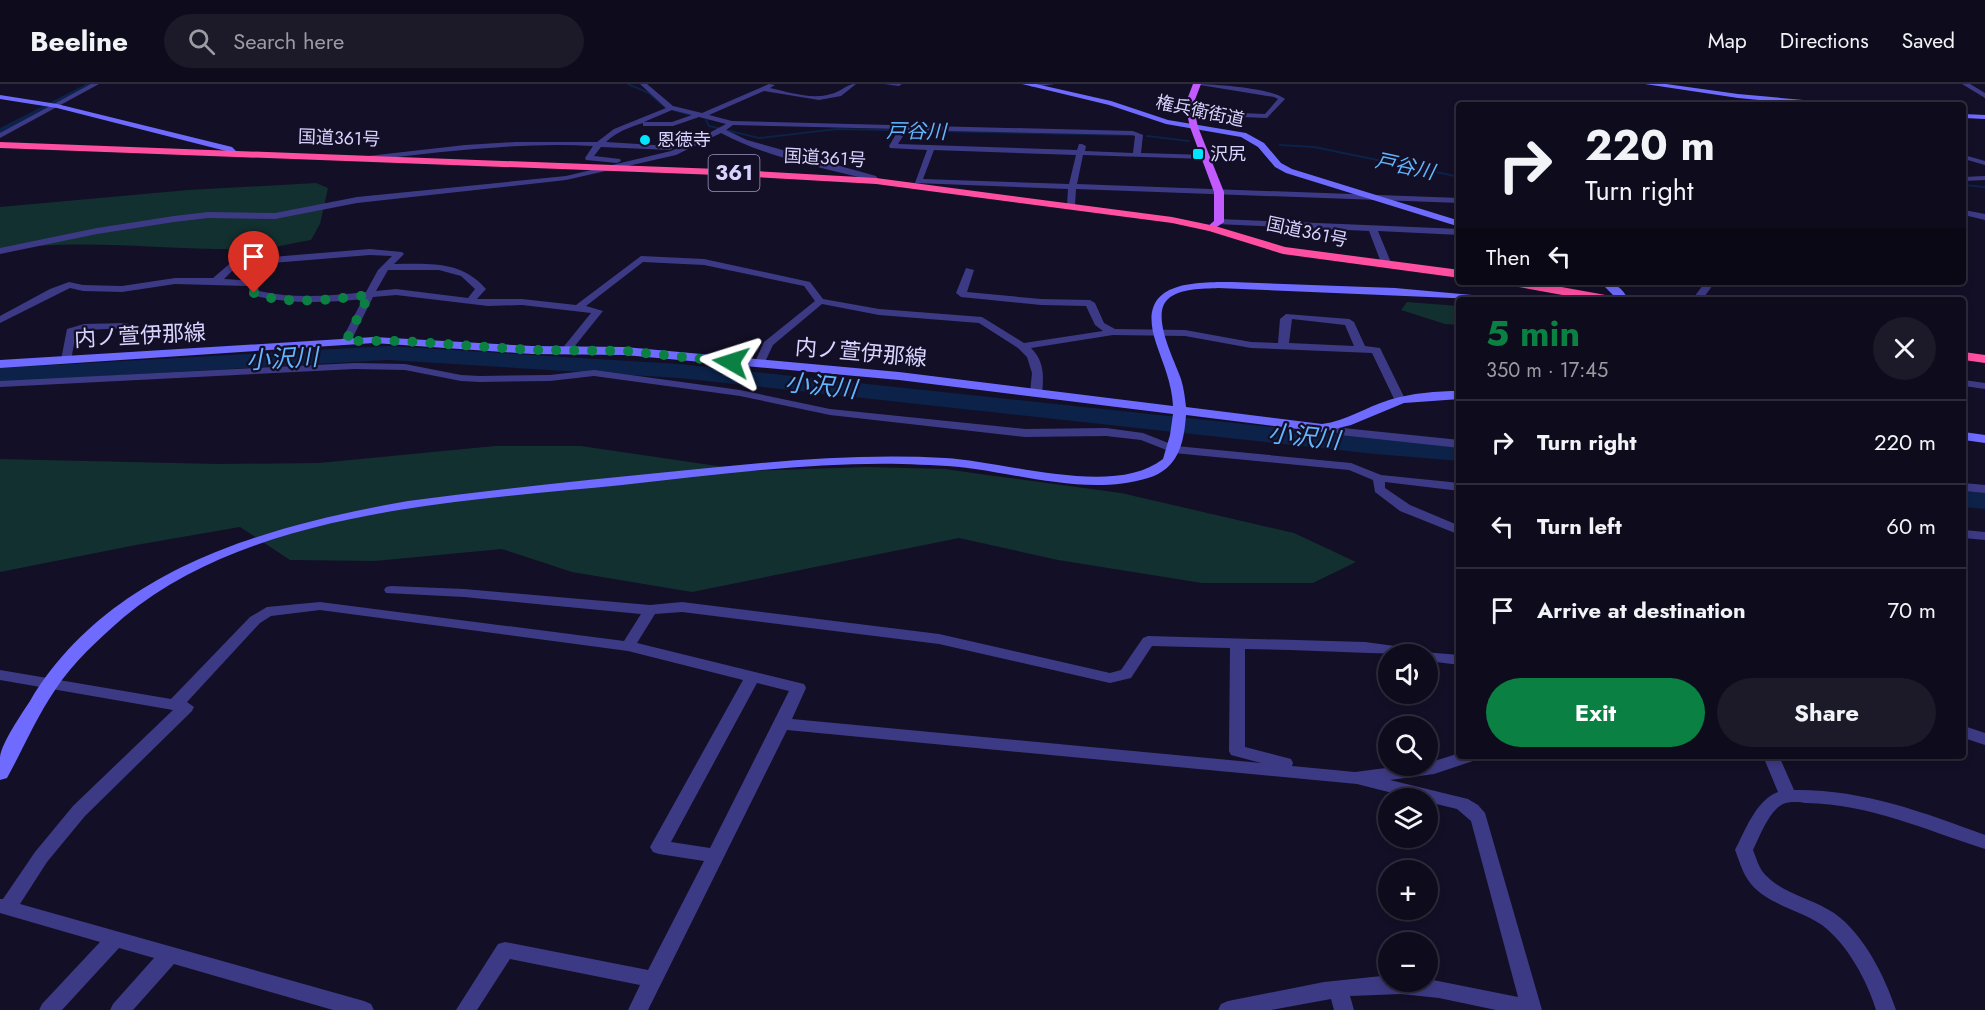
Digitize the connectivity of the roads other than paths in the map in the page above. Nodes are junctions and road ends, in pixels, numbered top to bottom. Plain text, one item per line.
1 (96, 84) edge
2 (643, 84) edge
3 (774, 84) edge
4 (853, 84) edge
5 (887, 84) edge
6 (898, 84) edge
7 (1052, 84) edge
8 (1197, 84) edge
9 (1649, 84) edge
10 (1965, 84) edge
11 (1030, 85) edge
12 (764, 89) junction
13 (1985, 96) edge
14 (0, 97) edge
15 (1759, 98) junction
16 (1769, 102) edge
17 (1804, 102) edge
18 (57, 106) junction
19 (671, 108) junction
20 (1191, 113) junction
21 (701, 116) junction
22 (1966, 116) edge
23 (1985, 117) edge
24 (638, 122) junction
25 (725, 127) junction
26 (1194, 127) junction
27 (903, 130) junction
28 (1084, 133) junction
29 (0, 136) edge
30 (598, 144) junction
31 (0, 145) edge
32 (681, 148) junction
33 (931, 148) junction
34 (234, 153) junction
35 (1080, 153) junction
36 (1137, 155) junction
37 (1206, 157) junction
38 (368, 158) junction
39 (1966, 158) edge
40 (621, 163) junction
41 (1985, 163) edge
42 (605, 168) junction
43 (1985, 177) edge
44 (1966, 179) edge
45 (876, 181) junction
46 (914, 183) junction
47 (1074, 187) junction
48 (1219, 192) junction
49 (1381, 199) junction
50 (1456, 201) edge
51 (1071, 206) junction
52 (1966, 213) edge
53 (1985, 217) edge
54 (1456, 223) edge
55 (1215, 225) junction
56 (1373, 229) junction
57 (1456, 232) edge
58 (0, 251) edge
59 (1387, 265) junction
60 (385, 267) junction
61 (969, 270) dead end
62 (1456, 274) edge
63 (216, 281) junction
64 (1529, 285) edge
65 (1609, 285) edge
66 (1708, 285) edge
67 (369, 295) junction
68 (1456, 297) edge
69 (1595, 297) edge
70 (1622, 297) edge
71 (1698, 297) edge
72 (992, 298) junction
73 (470, 301) junction
74 (820, 301) junction
75 (578, 308) junction
76 (976, 319) junction
77 (0, 320) edge
78 (126, 326) dead end
79 (1113, 332) junction
80 (1158, 334) junction
81 (346, 341) junction
82 (1022, 346) junction
83 (1283, 347) junction
84 (566, 350) junction
85 (1361, 350) junction
86 (1966, 356) edge
87 (1985, 358) edge
88 (66, 360) junction
89 (0, 364) edge
90 (759, 364) junction
91 (1966, 383) edge
92 (0, 384) edge
93 (1985, 386) edge
94 (1036, 393) junction
95 (1456, 394) edge
96 (1400, 401) junction
97 (1180, 413) junction
98 (1334, 427) junction
99 (1966, 436) edge
100 (1985, 439) edge
101 (1456, 444) edge
102 (1175, 445) junction
103 (1379, 478) junction
104 (1456, 487) edge
105 (1966, 487) edge
106 (1985, 489) edge
107 (1456, 529) edge
108 (1966, 534) edge
109 (1985, 536) edge
110 (391, 590) dead end
111 (650, 610) junction
112 (1238, 644) junction
113 (628, 646) junction
114 (1378, 649) edge
115 (1438, 657) edge
116 (1456, 660) edge
117 (0, 675) edge
118 (752, 677) junction
119 (175, 705) junction
120 (782, 724) junction
121 (1966, 733) edge
122 (1985, 739) edge
123 (1461, 759) edge
124 (1772, 759) edge
125 (1294, 771) junction
126 (0, 773) edge
127 (1355, 778) junction
128 (1788, 796) junction
129 (1985, 842) edge
130 (715, 856) junction
131 (4, 906) edge
132 (116, 938) junction
133 (170, 954) junction
134 (652, 979) junction
135 (1338, 989) junction
136 (1265, 1006) edge
137 (49, 1010) edge
138 (120, 1010) edge
139 (364, 1010) edge
140 (466, 1010) edge
141 (638, 1010) edge
142 (1228, 1010) edge
143 (1344, 1010) edge
144 (1531, 1010) edge
145 (1886, 1010) edge

1 - 18 street
2 - 19 street
3 - 12 street
4 - 12 street
5 - 6 street
7 - 11 street
8 - 20 main road
8 - 20 street
9 - 15 street
10 - 13 street
11 - 26 street, 権兵衛街道
12 - 21 street
14 - 18 street
15 - 16 street
15 - 17 street
18 - 29 street
18 - 34 street
19 - 21 street
19 - 24 street
20 - 26 main road
21 - 24 street
21 - 25 street
22 - 23 street
24 - 30 street
25 - 27 street
25 - 32 street
25 - 45 street
26 - 37 main road
26 - 49 street, 権兵衛街道
27 - 28 street
27 - 33 street
28 - 35 street
28 - 36 street
30 - 32 street
30 - 38 street
30 - 40 street
31 - 34 highway, 国道361号 / 361
32 - 40 street
33 - 35 street
33 - 46 street
34 - 38 highway, 国道361号 / 361
35 - 36 street
35 - 47 street
36 - 37 street
37 - 48 main road
38 - 42 highway, 国道361号 / 361
39 - 41 street
40 - 42 street
42 - 45 highway, 国道361号 / 361
42 - 58 street
43 - 44 street
45 - 46 highway, 国道361号 / 361
46 - 47 street
46 - 51 highway, 国道361号 / 361
47 - 48 street
47 - 51 street
48 - 49 street
48 - 55 main road
49 - 50 street
49 - 54 street, 権兵衛街道
51 - 55 highway, 国道361号 / 361
52 - 53 street
55 - 56 street
55 - 59 highway, 国道361号 / 361
56 - 57 street
56 - 59 street
59 - 62 highway, 国道361号 / 361
60 - 63 street
60 - 67 street
60 - 73 street
61 - 72 street
63 - 67 street
63 - 77 street
64 - 69 highway
65 - 70 street
66 - 71 street
67 - 73 street
67 - 81 street
68 - 80 street
72 - 76 street
72 - 79 street
73 - 75 street
74 - 75 street
74 - 76 street
74 - 90 street
75 - 84 street
76 - 82 street
78 - 88 street
79 - 80 street
79 - 82 street
80 - 83 street
80 - 97 street
81 - 84 street, 内ノ萱伊那線
81 - 88 street, 内ノ萱伊那線
82 - 94 street
83 - 85 street
83 - 85 street
84 - 90 street, 内ノ萱伊那線
85 - 96 street
86 - 87 highway
88 - 89 street, 内ノ萱伊那線
90 - 94 street, 内ノ萱伊那線
91 - 93 street
92 - 102 street
94 - 97 street, 内ノ萱伊那線
95 - 96 street, 内ノ萱伊那線
96 - 98 street, 内ノ萱伊那線
97 - 98 street, 内ノ萱伊那線
97 - 102 street
98 - 101 street
99 - 100 street
102 - 103 street
102 - 126 street
103 - 104 street
103 - 107 street
105 - 106 street
108 - 109 street
110 - 111 street
111 - 112 street
111 - 113 street
112 - 114 street
112 - 125 street
113 - 118 street
113 - 119 street
115 - 116 street
117 - 119 street
118 - 120 street
118 - 130 street
119 - 131 street
120 - 125 street
120 - 130 street
121 - 122 street
123 - 127 street
124 - 128 street
125 - 127 street
127 - 144 street
128 - 129 street
128 - 145 street
130 - 134 street
131 - 132 street
132 - 133 street
132 - 137 street
133 - 138 street
133 - 139 street
134 - 140 street
134 - 141 street
135 - 136 street
135 - 143 street
135 - 144 street
136 - 142 street

